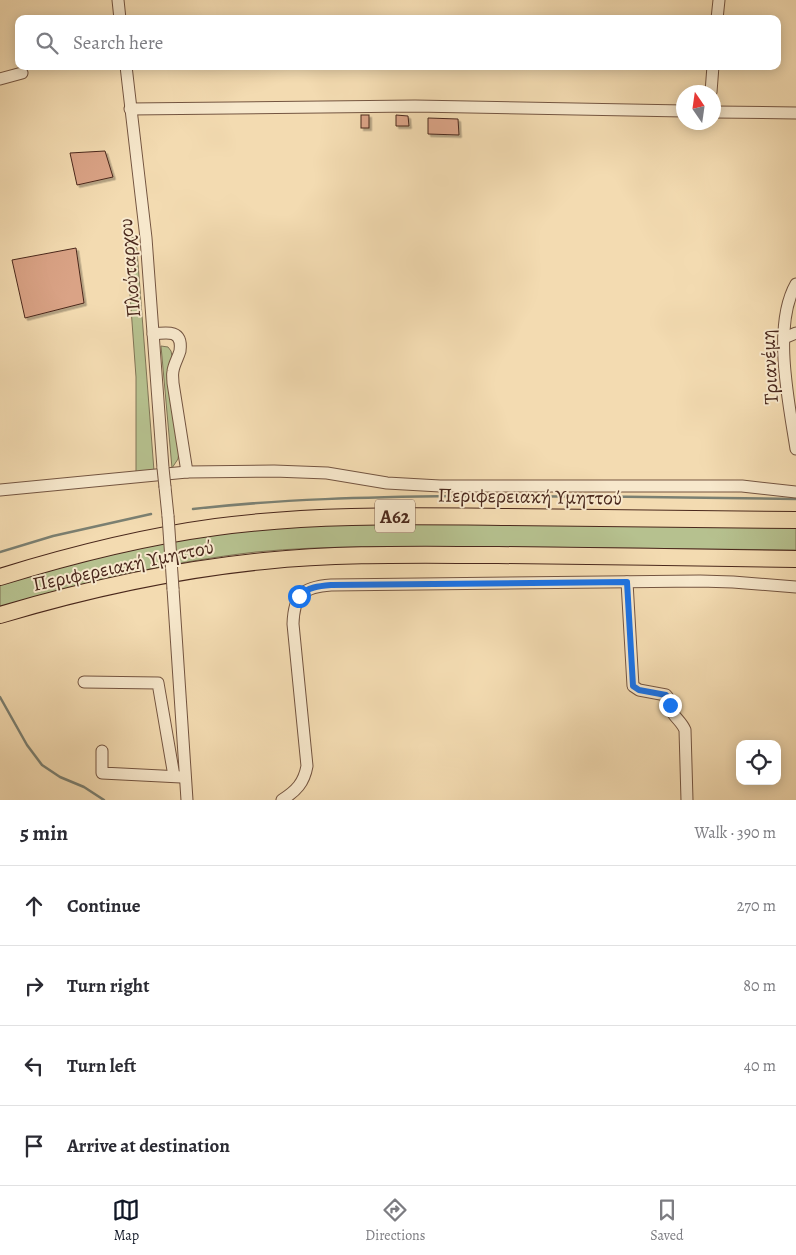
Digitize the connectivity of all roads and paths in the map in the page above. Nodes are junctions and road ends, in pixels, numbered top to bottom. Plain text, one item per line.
1 (118, 0) edge
2 (719, 0) edge
3 (120, 15) edge
4 (717, 15) edge
5 (126, 70) edge
6 (713, 70) edge
7 (22, 73) dead end
8 (0, 79) edge
9 (711, 85) edge
10 (130, 109) junction
11 (676, 111) edge
12 (721, 112) edge
13 (796, 113) edge
14 (796, 284) edge
15 (796, 333) edge
16 (153, 334) junction
17 (784, 338) junction
18 (796, 449) edge
19 (186, 472) junction
20 (0, 490) edge
21 (796, 492) edge
22 (796, 520) edge
23 (796, 559) edge
24 (0, 577) edge
25 (627, 582) junction
26 (796, 587) edge
27 (0, 615) edge
28 (84, 682) dead end
29 (102, 751) dead end
30 (179, 777) junction
31 (187, 800) edge
32 (282, 800) edge
33 (687, 800) edge

1 - 3 street
2 - 4 street
5 - 10 street, Πλούταρχου
6 - 9 street
7 - 8 street
10 - 11 street
10 - 16 street, Πλούταρχου
12 - 13 street
14 - 17 street, Τριανέμη
15 - 17 street
16 - 19 street
16 - 30 street, Πλούταρχου, bridge
17 - 18 street, Τριανέμη
19 - 20 street
19 - 21 street
22 - 24 highway, Περιφερειακή Υμηττού / Α62
23 - 27 highway, Περιφερειακή Υμηττού / Α62
25 - 26 street
25 - 32 street
25 - 33 street
28 - 30 street
29 - 30 street
30 - 31 street

